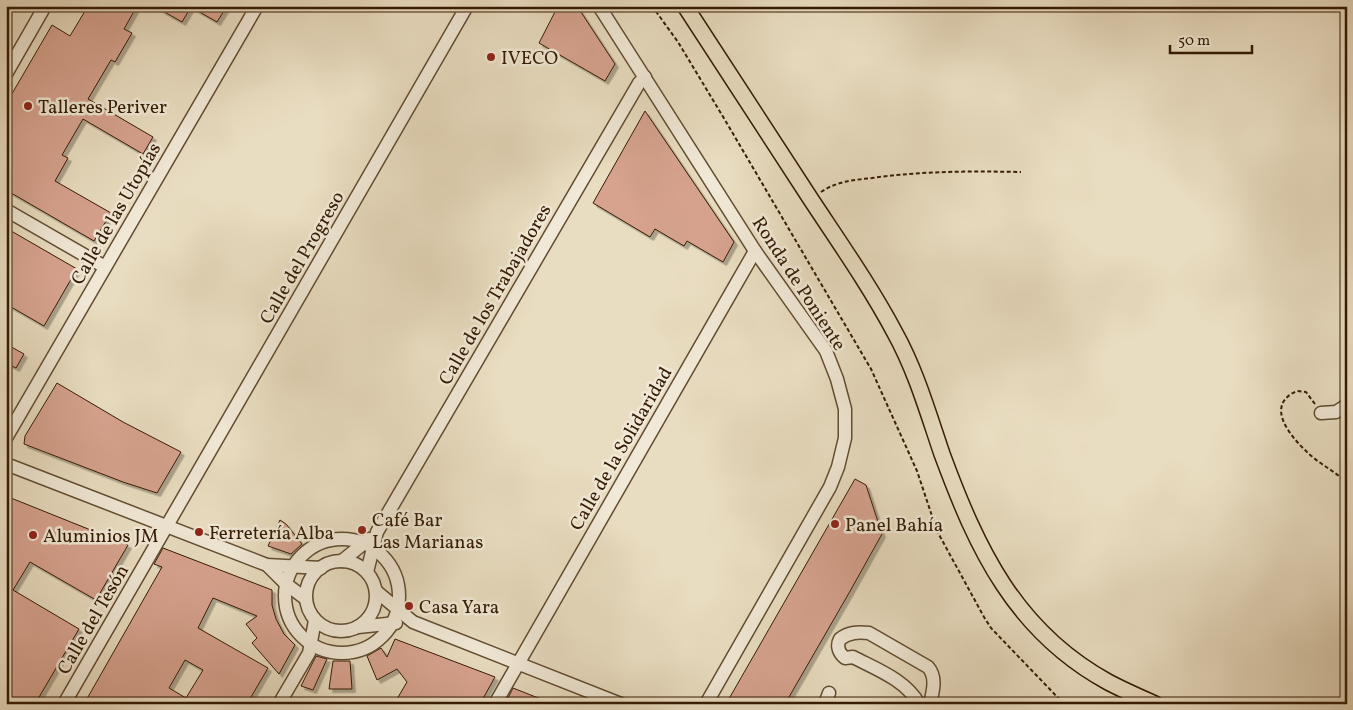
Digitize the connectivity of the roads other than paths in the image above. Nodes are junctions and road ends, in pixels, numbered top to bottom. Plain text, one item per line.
1 (45, 6) edge
2 (257, 6) edge
3 (467, 6) edge
4 (599, 6) edge
5 (685, 6) edge
6 (6, 74) edge
7 (645, 77) junction
8 (6, 210) edge
9 (755, 251) junction
10 (105, 267) junction
11 (1347, 405) edge
12 (1320, 413) road end
13 (6, 438) edge
14 (6, 464) edge
15 (166, 527) junction
16 (368, 545) junction
17 (342, 561) junction
18 (267, 565) junction
19 (294, 566) junction
20 (321, 568) junction
21 (367, 572) junction
22 (286, 584) junction
23 (376, 590) junction
24 (306, 599) junction
25 (398, 608) junction
26 (315, 620) junction
27 (413, 622) junction
28 (392, 624) junction
29 (358, 627) junction
30 (339, 631) junction
31 (312, 648) junction
32 (518, 663) junction
33 (64, 704) edge
34 (279, 704) edge
35 (494, 704) edge
36 (621, 704) edge
37 (706, 704) edge
38 (919, 704) edge
39 (930, 704) edge
40 (1155, 704) edge

1 - 6 street
2 - 10 street, Calle de las Utopías
3 - 15 street, Calle del Progreso
4 - 7 street, Ronda de Poniente
5 - 40 main road
7 - 9 street, Ronda de Poniente
7 - 16 street, Calle de los Trabajadores
8 - 10 street
9 - 32 street, Calle de la Solidaridad
9 - 37 street, Ronda de Poniente
10 - 13 street, Calle de las Utopías
11 - 12 street
14 - 15 street
15 - 18 street
15 - 33 street, Calle del Tesón
16 - 17 street, Calle de los Trabajadores
16 - 19 street
16 - 21 street
16 - 25 street
17 - 20 street
17 - 21 street
18 - 19 street
18 - 22 street
19 - 20 street
19 - 22 street
20 - 24 street
21 - 23 street
22 - 24 street
22 - 31 street
23 - 25 street
23 - 29 street
24 - 26 street
25 - 27 street
25 - 28 street
26 - 30 street
26 - 31 street
27 - 28 street
27 - 32 street
28 - 29 street
28 - 31 street
29 - 30 street
30 - 31 street
31 - 34 street
32 - 35 street, Calle de la Solidaridad
32 - 36 street
38 - 39 street

